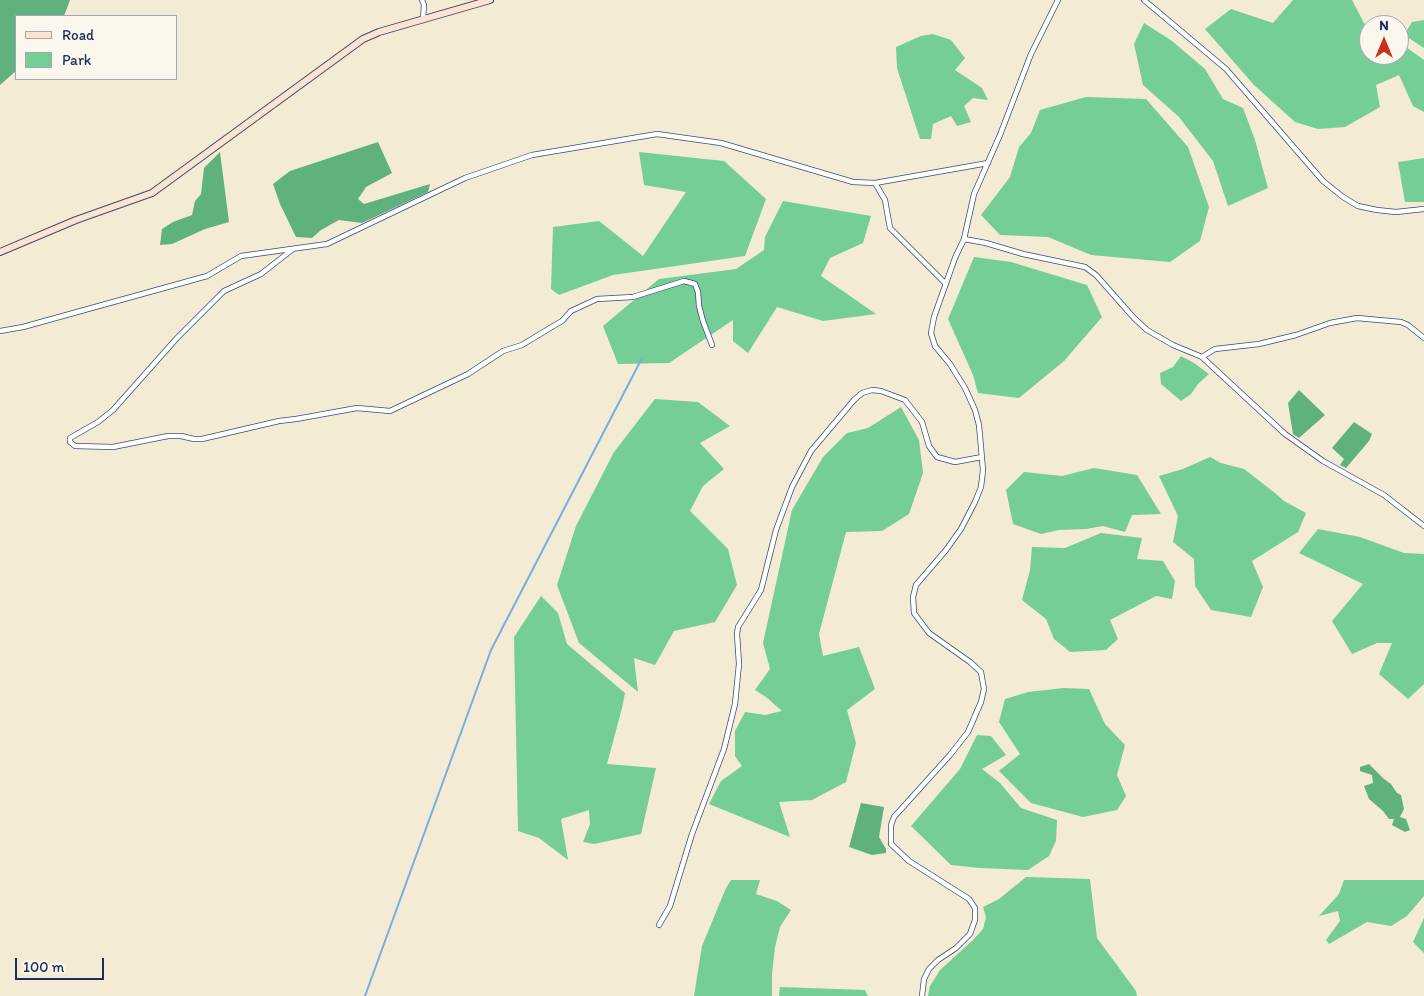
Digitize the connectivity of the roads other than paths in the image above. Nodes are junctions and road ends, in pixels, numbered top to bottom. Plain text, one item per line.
1 (422, 0) edge
2 (490, 0) edge
3 (1058, 0) edge
4 (1144, 0) edge
5 (423, 19) junction
6 (988, 163) junction
7 (875, 183) junction
8 (1424, 209) edge
9 (964, 239) junction
10 (294, 248) junction
11 (0, 252) edge
12 (946, 284) junction
13 (0, 331) edge
14 (1424, 338) edge
15 (712, 345) dead end
16 (1202, 356) junction
17 (982, 457) junction
18 (1424, 526) edge
19 (659, 924) dead end
20 (922, 996) edge

1 - 5 street
2 - 5 street
3 - 6 street
4 - 8 street
5 - 11 street
6 - 7 street
6 - 9 street
7 - 10 street
7 - 12 street
9 - 12 street
9 - 16 street
10 - 13 street
10 - 15 street
12 - 17 street
14 - 16 street
16 - 18 street
17 - 19 street
17 - 20 street

